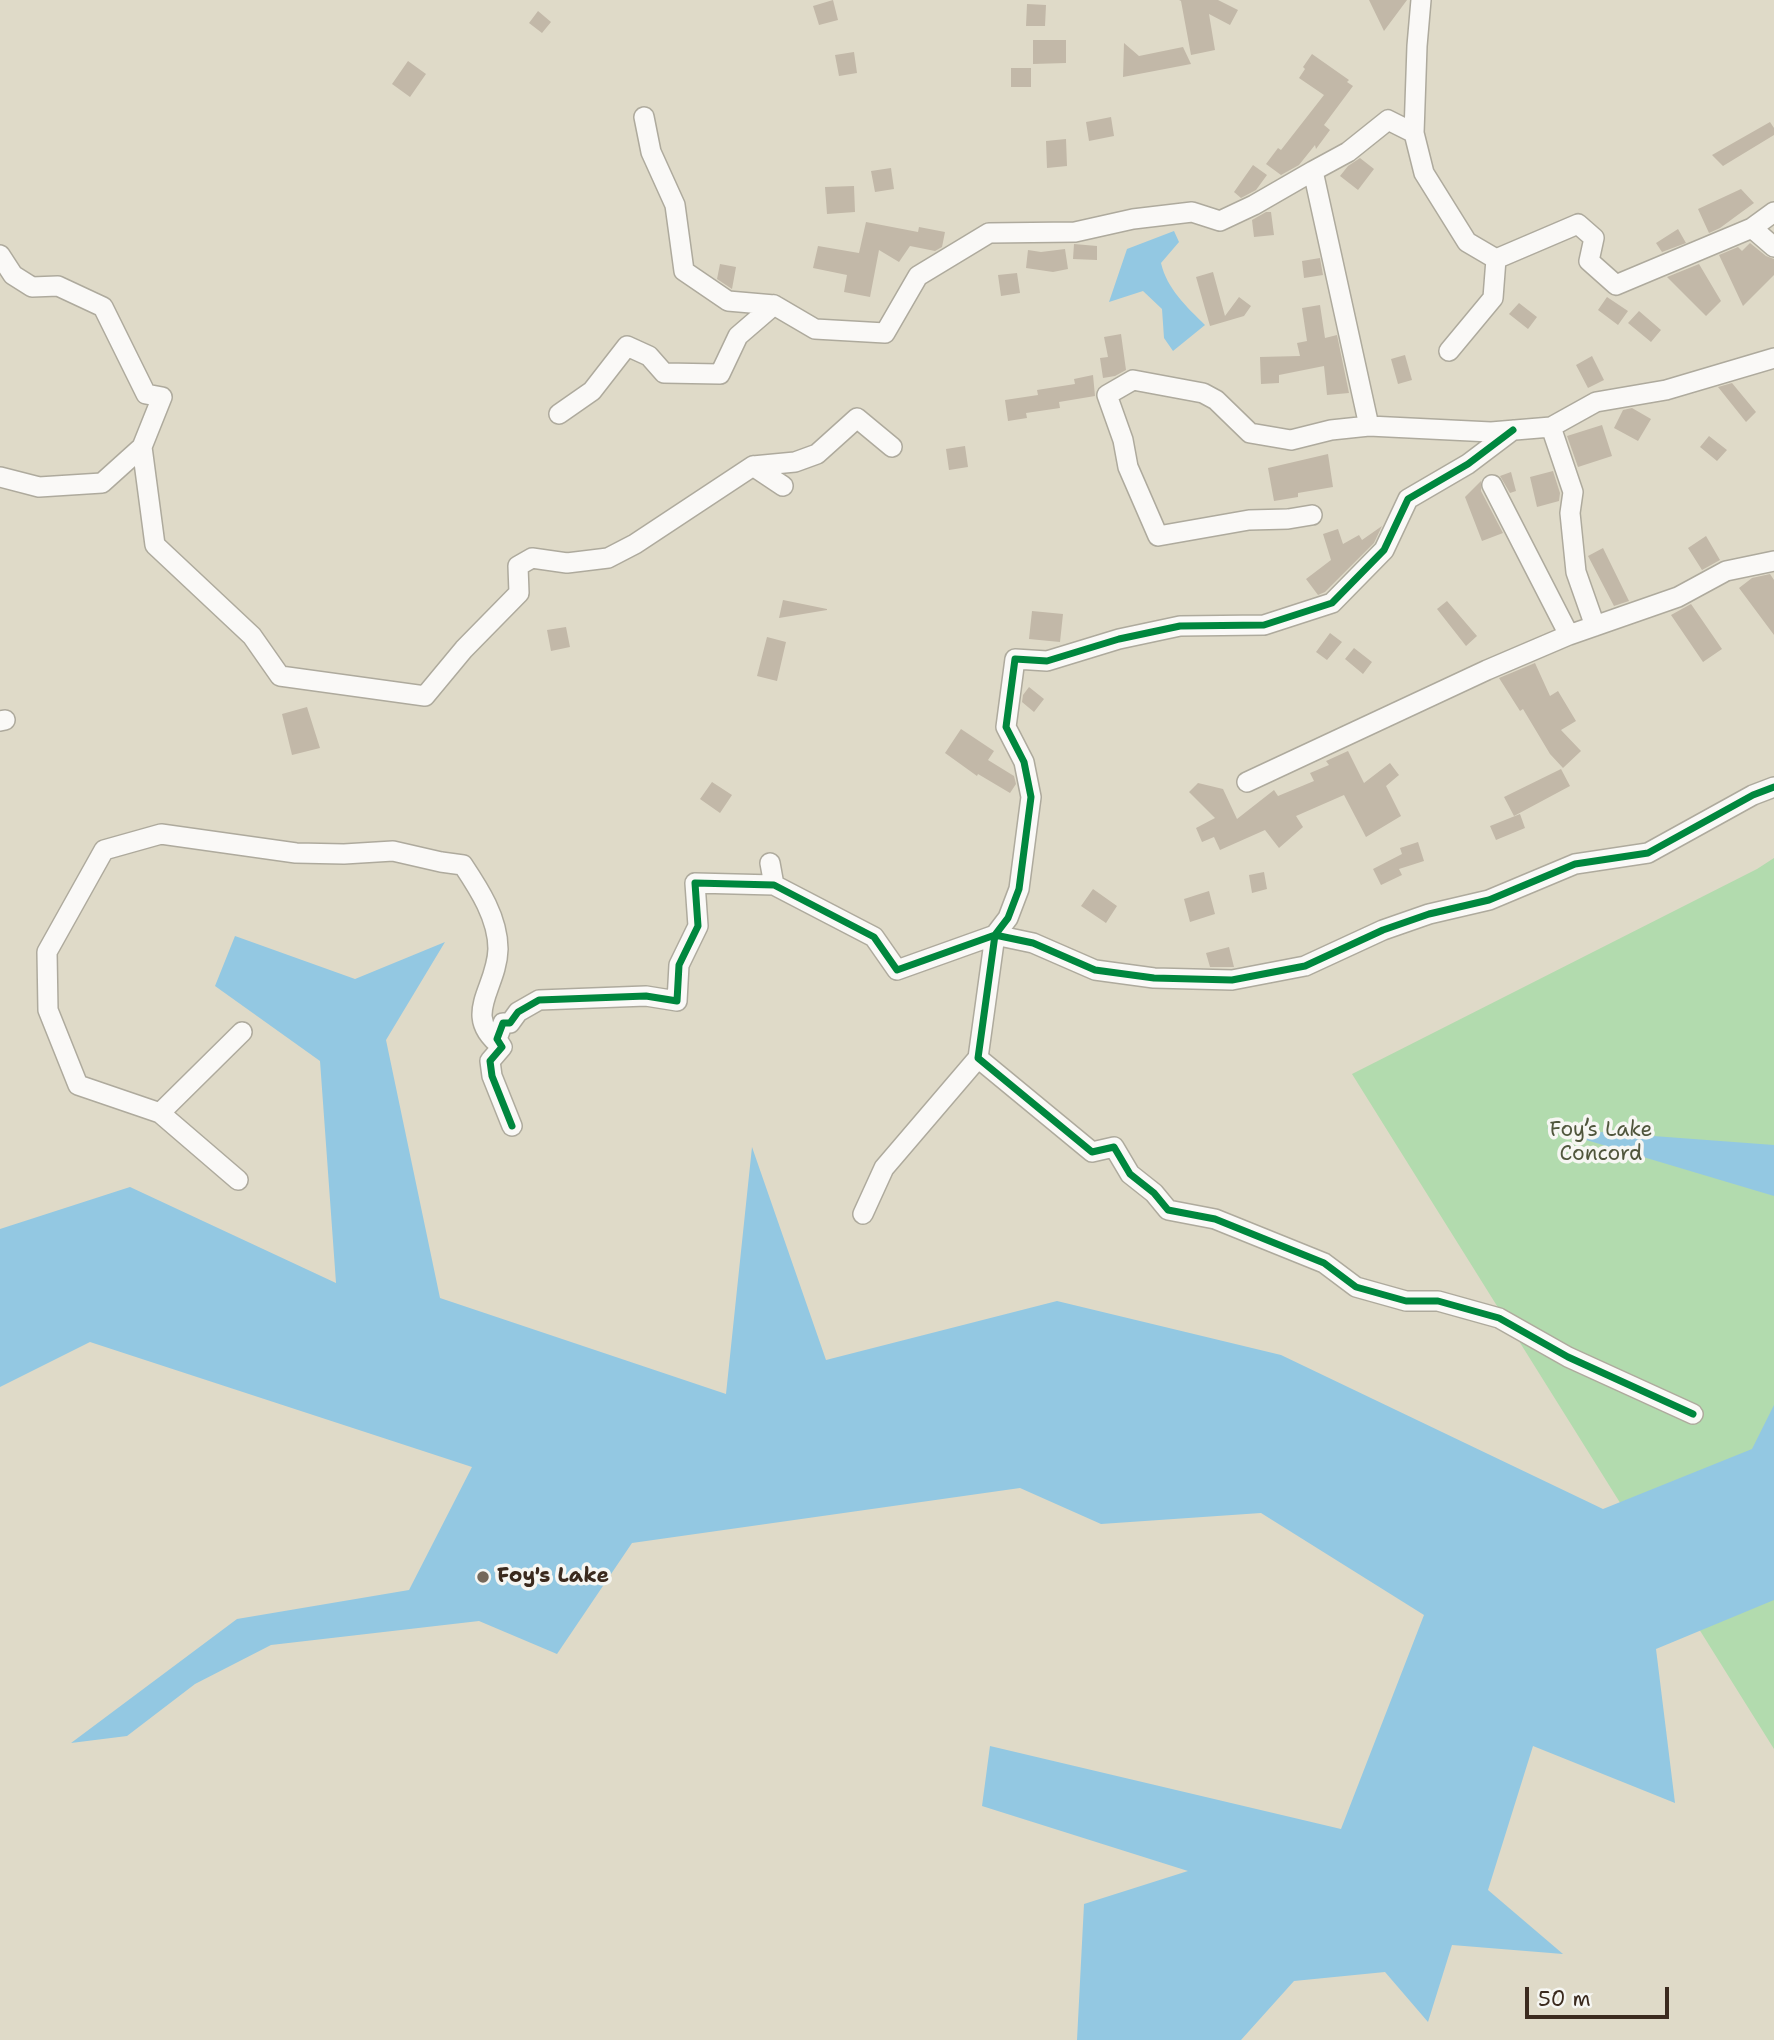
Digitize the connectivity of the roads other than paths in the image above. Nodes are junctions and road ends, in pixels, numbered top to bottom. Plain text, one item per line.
1 (1421, 0) edge
2 (644, 117) dead end
3 (1414, 133) junction
4 (1313, 171) junction
5 (1774, 212) edge
6 (1752, 228) junction
7 (1774, 247) edge
8 (0, 255) edge
9 (1496, 259) junction
10 (774, 305) junction
11 (1449, 351) dead end
12 (1774, 358) edge
13 (559, 414) dead end
14 (1369, 426) junction
15 (1551, 426) junction
16 (1513, 430) junction
17 (142, 447) junction
18 (892, 447) dead end
19 (753, 466) junction
20 (0, 477) edge
21 (1492, 485) dead end
22 (783, 486) dead end
23 (1312, 515) dead end
24 (1774, 561) edge
25 (1595, 626) junction
26 (1569, 635) junction
27 (1247, 782) dead end
28 (1774, 788) edge
29 (770, 863) dead end
30 (774, 885) junction
31 (995, 935) junction
32 (242, 1032) dead end
33 (502, 1047) junction
34 (978, 1058) junction
35 (160, 1113) junction
36 (512, 1126) dead end
37 (238, 1180) dead end
38 (863, 1214) dead end
39 (1693, 1415) dead end

1 - 3 street
2 - 10 street
3 - 4 street
3 - 9 street
4 - 10 street
4 - 14 street
5 - 6 street
6 - 7 street
6 - 9 street
8 - 17 street
9 - 11 street
10 - 13 street
12 - 15 street
14 - 16 street
14 - 23 street
15 - 16 street
15 - 25 street
16 - 31 street
17 - 19 street
17 - 20 street
18 - 19 street
19 - 22 street
21 - 26 street
24 - 25 street
25 - 26 street
26 - 27 street
28 - 31 street
29 - 30 street
30 - 31 street
30 - 33 street
31 - 34 street
32 - 35 street
33 - 35 street
33 - 36 street
34 - 38 street
34 - 39 street
35 - 37 street

